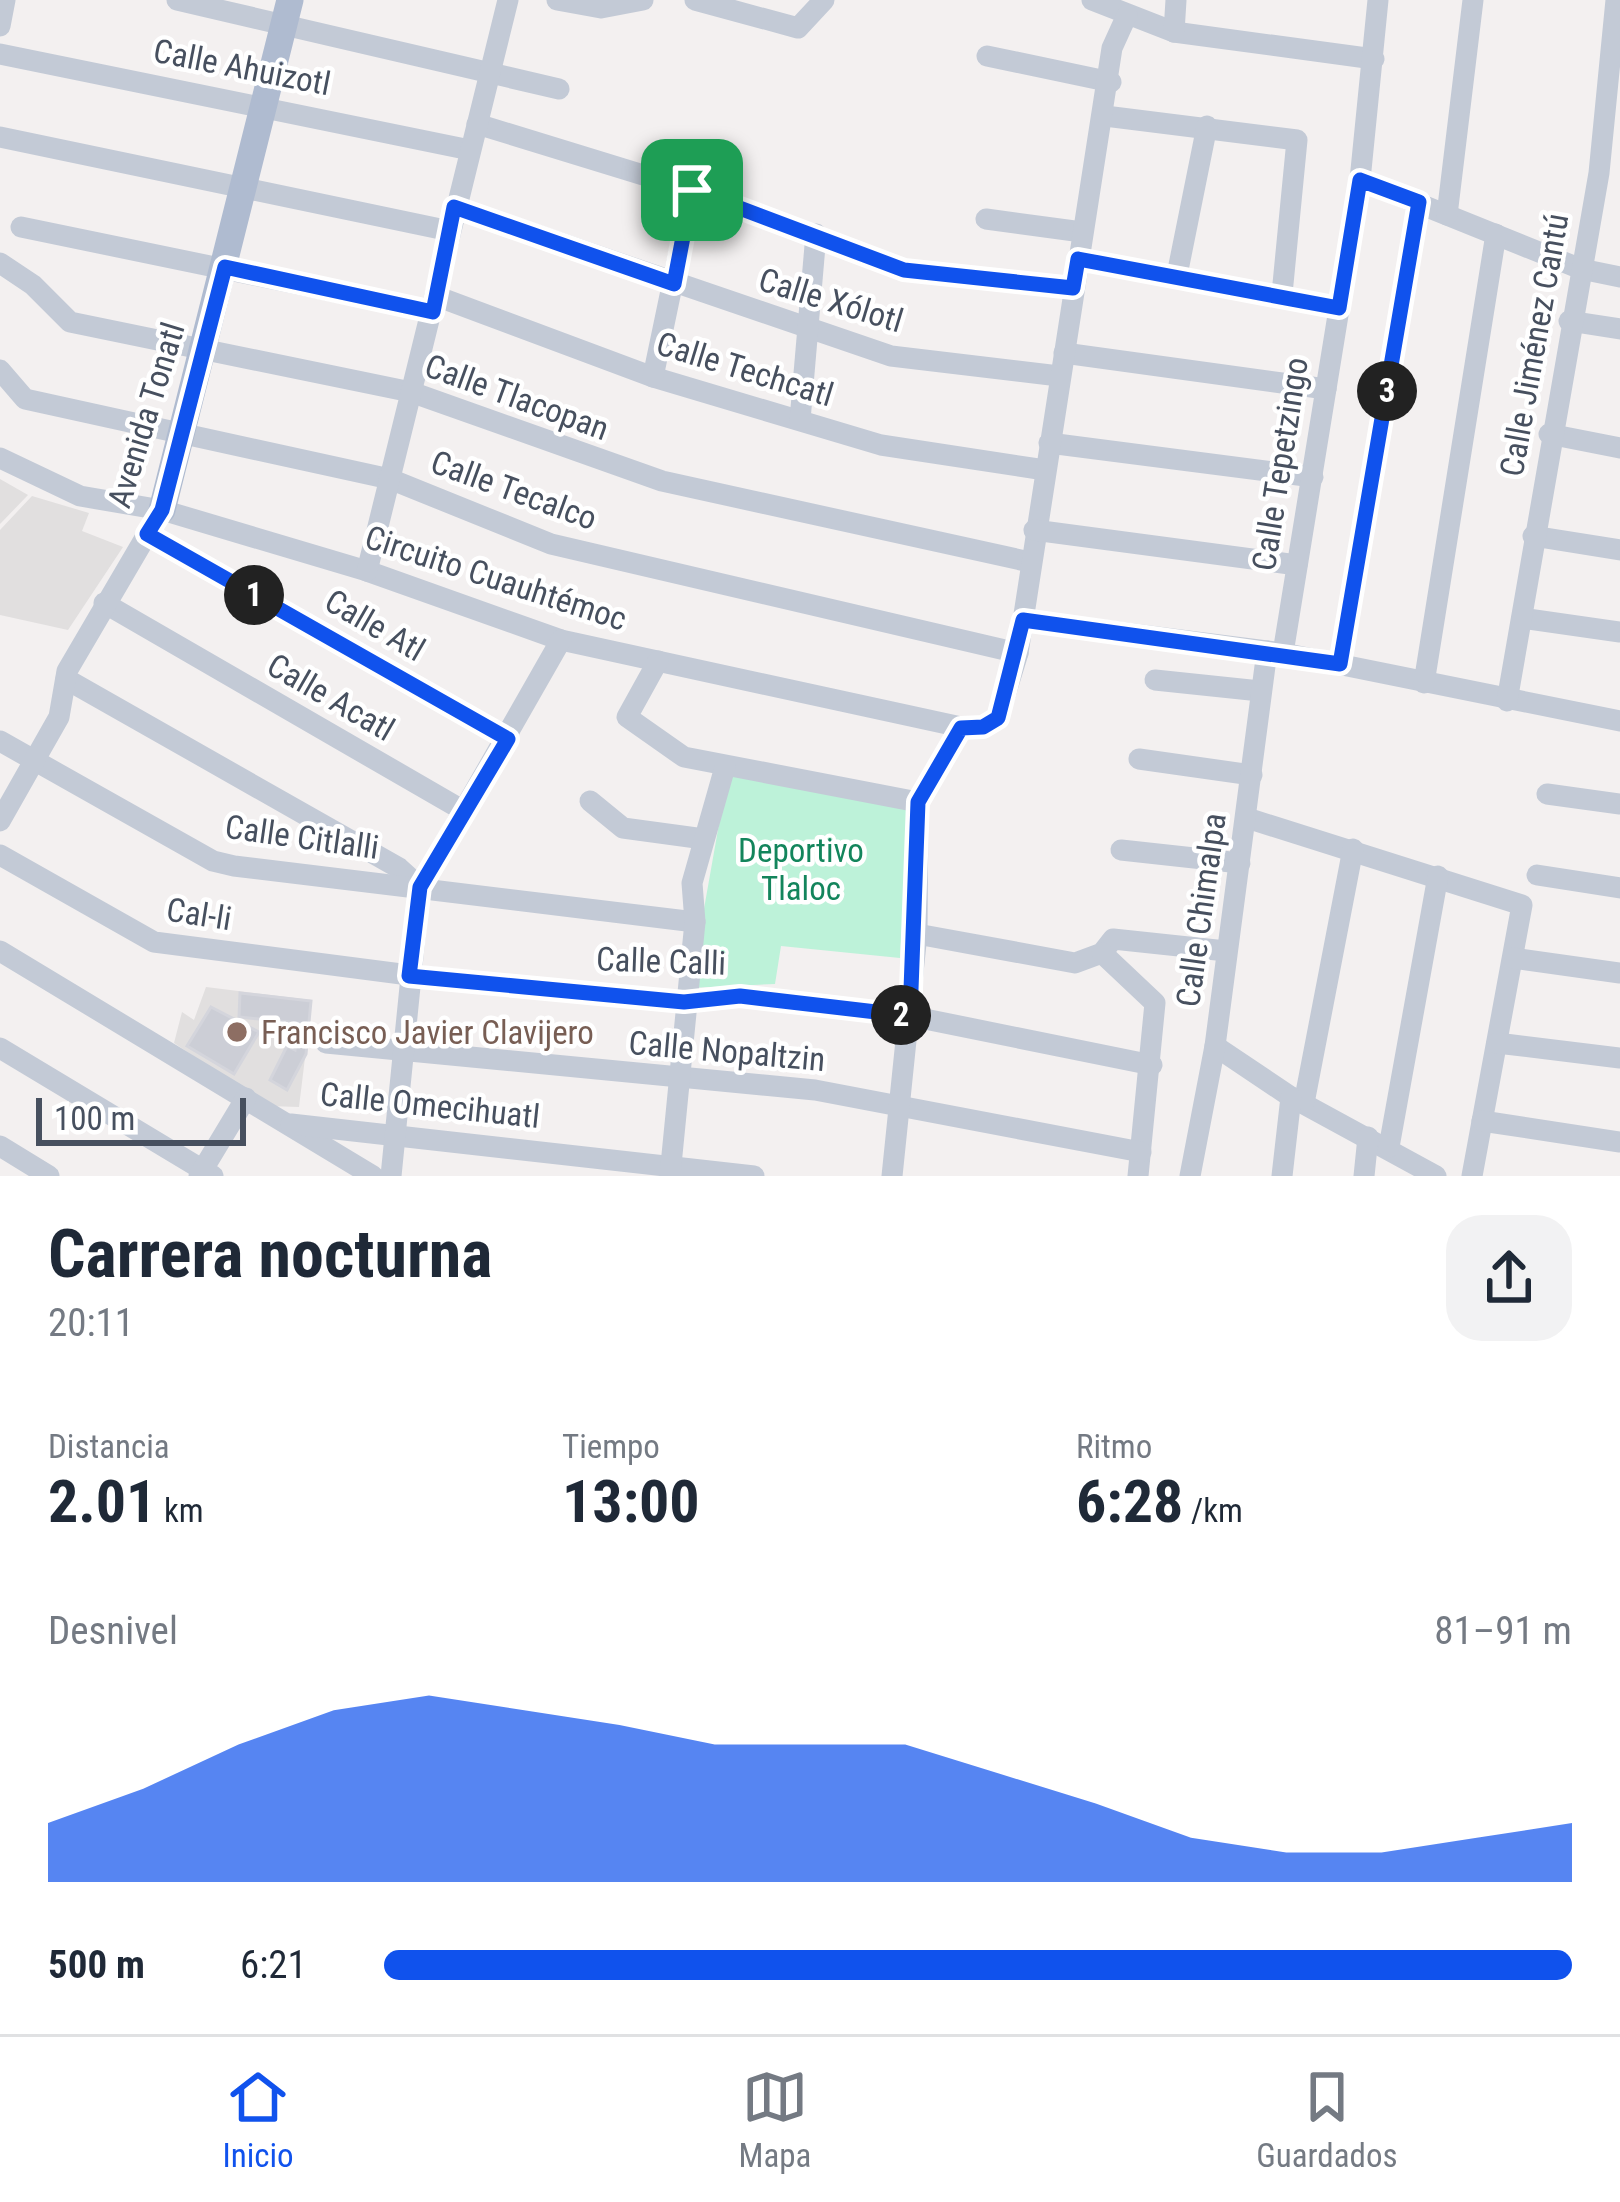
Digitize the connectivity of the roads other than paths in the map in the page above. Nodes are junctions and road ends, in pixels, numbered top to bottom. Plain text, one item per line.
1 (5, 0) edge
2 (177, 0) edge
3 (508, 0) edge
4 (557, 0) edge
5 (643, 0) edge
6 (695, 0) edge
7 (824, 0) edge
8 (1092, 0) edge
9 (1176, 0) edge
10 (1378, 0) edge
11 (1473, 0) edge
12 (1616, 0) edge
13 (729, 4) edge
14 (288, 11) edge
15 (1127, 15) junction
16 (0, 26) edge
17 (1174, 32) junction
18 (0, 54) edge
19 (987, 56) dead end
20 (1374, 59) junction
21 (490, 71) junction
22 (1111, 82) junction
23 (560, 89) dead end
24 (265, 104) junction
25 (1105, 116) junction
26 (477, 124) junction
27 (1207, 126) junction
28 (0, 137) edge
29 (470, 150) junction
30 (1360, 180) junction
31 (245, 185) junction
32 (692, 190) junction
33 (1419, 202) junction
34 (454, 207) junction
35 (1447, 214) junction
36 (986, 219) dead end
37 (21, 227) dead end
38 (449, 231) junction
39 (1082, 232) junction
40 (816, 234) junction
41 (1496, 234) junction
42 (1078, 259) junction
43 (0, 262) edge
44 (225, 267) junction
45 (1581, 269) junction
46 (1177, 275) junction
47 (1620, 277) edge
48 (674, 284) junction
49 (1073, 288) junction
50 (1282, 294) junction
51 (434, 304) junction
52 (1339, 308) junction
53 (1569, 321) junction
54 (808, 329) junction
55 (1620, 329) edge
56 (205, 349) junction
57 (1061, 364) junction
58 (0, 370) edge
59 (653, 377) junction
60 (1326, 389) junction
61 (411, 392) junction
62 (800, 420) junction
63 (182, 434) junction
64 (1550, 434) junction
65 (1049, 443) junction
66 (1620, 448) edge
67 (0, 458) edge
68 (1045, 470) junction
69 (1313, 477) junction
70 (390, 478) junction
71 (155, 522) junction
72 (1034, 530) junction
73 (1533, 536) junction
74 (1620, 550) edge
75 (1030, 562) junction
76 (1297, 565) junction
77 (367, 571) junction
78 (104, 603) junction
79 (1522, 618) junction
80 (1023, 620) junction
81 (1620, 632) edge
82 (561, 640) junction
83 (1275, 652) junction
84 (1018, 653) junction
85 (658, 662) junction
86 (1340, 664) junction
87 (66, 679) junction
88 (1155, 680) dead end
89 (1424, 683) junction
90 (1260, 692) junction
91 (1507, 700) junction
92 (1620, 721) edge
93 (972, 727) junction
94 (508, 739) junction
95 (0, 741) edge
96 (1139, 759) dead end
97 (37, 763) junction
98 (724, 766) junction
99 (1252, 775) junction
100 (1547, 794) dead end
101 (590, 802) dead end
102 (918, 802) junction
103 (1620, 803) edge
104 (464, 811) junction
105 (1247, 818) junction
106 (0, 821) edge
107 (704, 839) junction
108 (1353, 849) junction
109 (1121, 850) dead end
110 (0, 855) edge
111 (1240, 863) junction
112 (1538, 875) dead end
113 (1438, 876) junction
114 (420, 887) junction
115 (1620, 888) edge
116 (694, 922) junction
117 (917, 934) junction
118 (0, 951) edge
119 (1102, 952) junction
120 (1226, 952) junction
121 (1513, 958) junction
122 (1620, 973) edge
123 (409, 976) junction
124 (684, 1002) junction
125 (910, 1016) junction
126 (326, 1043) dead end
127 (1497, 1043) junction
128 (1215, 1046) junction
129 (0, 1048) edge
130 (403, 1053) junction
131 (1620, 1058) edge
132 (1152, 1065) junction
133 (678, 1079) junction
134 (246, 1098) junction
135 (1298, 1100) junction
136 (901, 1106) junction
137 (1482, 1121) junction
138 (291, 1124) junction
139 (395, 1132) junction
140 (1378, 1142) junction
141 (1620, 1142) edge
142 (0, 1146) edge
143 (1141, 1152) junction
144 (670, 1170) edge
145 (205, 1174) edge
146 (1195, 1175) edge
147 (50, 1176) edge
148 (373, 1176) edge
149 (391, 1176) edge
150 (754, 1176) edge
151 (892, 1176) edge
152 (1138, 1176) edge
153 (1282, 1176) edge
154 (1364, 1176) edge
155 (1436, 1176) edge
156 (1472, 1176) edge

1 - 16 street
2 - 14 street
3 - 21 street
4 - 5 street
6 - 13 street
7 - 13 street
8 - 15 street
9 - 17 street
10 - 20 street, Calle Tepetzingo
11 - 35 street
12 - 45 street, Calle Jiménez Cantú
14 - 21 street
14 - 24 main road, Avenida Tonatl
15 - 17 street
15 - 22 street
17 - 20 street
18 - 24 street, Calle Ahuizotl
19 - 22 street
20 - 30 street, Calle Tepetzingo
21 - 23 street
21 - 26 street
22 - 25 street
24 - 29 street, Calle Ahuizotl
24 - 31 main road, Avenida Tonatl
25 - 27 street
25 - 39 street
26 - 29 street
26 - 32 street
27 - 46 street
27 - 50 street
28 - 31 street
29 - 34 street
30 - 33 street
30 - 52 street, Calle Tepetzingo
31 - 38 street
31 - 44 main road, Avenida Tonatl
32 - 40 street
32 - 48 street
33 - 35 street
33 - 86 street
34 - 38 street
34 - 48 street, Calle Xólotl
35 - 41 street
36 - 39 street
37 - 44 street, Calle Techcatl
38 - 51 street
39 - 42 street
40 - 49 street
40 - 54 street
41 - 45 street
41 - 89 street
42 - 46 street
42 - 49 street
43 - 56 street, Calle Tlacopan
44 - 51 street, Calle Techcatl
44 - 56 main road, Avenida Tonatl
45 - 47 street
45 - 53 street, Calle Jiménez Cantú
46 - 50 street
48 - 54 street, Calle Xólotl
48 - 59 street
49 - 57 street
50 - 52 street
51 - 59 street, Calle Techcatl
51 - 61 street
52 - 60 street, Calle Tepetzingo
53 - 55 street
53 - 64 street, Calle Jiménez Cantú
54 - 57 street, Calle Xólotl
54 - 62 street
56 - 61 street, Calle Tlacopan
56 - 63 main road, Avenida Tonatl
57 - 60 street, Calle Xólotl
57 - 65 street
58 - 63 street, Calle Tecalco
59 - 62 street, Calle Techcatl
60 - 69 street, Calle Tepetzingo
61 - 70 street
61 - 75 street, Calle Tlacopan
62 - 68 street, Calle Techcatl
63 - 70 street, Calle Tecalco
63 - 71 main road, Avenida Tonatl
64 - 66 street
64 - 73 street, Calle Jiménez Cantú
65 - 68 street
65 - 69 street
67 - 71 street, Circuito Cuauhtémoc
68 - 72 street
69 - 76 street, Calle Tepetzingo
70 - 77 street
70 - 84 street, Calle Tecalco
71 - 77 street, Circuito Cuauhtémoc
71 - 78 street, Avenida Tonatl
71 - 94 street, Calle Atl
72 - 75 street
72 - 76 street
73 - 74 street
73 - 79 street, Calle Jiménez Cantú
75 - 80 street
76 - 83 street, Calle Tepetzingo
77 - 82 street, Circuito Cuauhtémoc
78 - 87 street, Avenida Tonatl
78 - 104 street, Calle Acatl
79 - 81 street
79 - 91 street, Calle Jiménez Cantú
80 - 83 street
80 - 84 street
82 - 85 street, Circuito Cuauhtémoc
82 - 94 street
83 - 86 street
83 - 90 street, Calle Chimalpa
84 - 93 street
85 - 93 street, Circuito Cuauhtémoc
85 - 98 street
86 - 89 street
87 - 97 street, Avenida Tonatl
87 - 114 street
88 - 90 street
89 - 91 street
90 - 99 street, Calle Chimalpa
91 - 92 street
93 - 102 street
94 - 104 street
95 - 97 street, Calle Citlalli
96 - 99 street
97 - 106 street, Avenida Tonatl
97 - 114 street, Calle Citlalli
98 - 102 street
98 - 107 street
99 - 105 street, Calle Chimalpa
100 - 103 street
101 - 107 street
102 - 117 street
104 - 114 street
105 - 108 street
105 - 111 street, Calle Chimalpa
107 - 116 street
108 - 113 street
108 - 135 street
109 - 111 street
110 - 123 street, Cal-li
111 - 120 street, Calle Chimalpa
112 - 115 street
113 - 121 street
113 - 140 street
114 - 116 street, Calle Citlalli
114 - 123 street
116 - 124 street
117 - 119 street
117 - 125 street
118 - 134 street, Calle Omecihuatl
119 - 120 street
119 - 132 street
120 - 128 street, Calle Chimalpa
121 - 122 street
121 - 127 street
123 - 124 street, Calle Calli
123 - 130 street
124 - 125 street, Calle Calli
124 - 133 street
125 - 132 street, Calle Calli
125 - 136 street
126 - 130 street, Calle Nopaltzin
127 - 131 street
127 - 137 street
128 - 135 street
128 - 146 street, Calle Chimalpa
129 - 145 street
130 - 133 street, Calle Nopaltzin
130 - 139 street
132 - 143 street
133 - 136 street, Calle Nopaltzin
133 - 144 street
134 - 138 street, Calle Omecihuatl
134 - 145 street
135 - 140 street
135 - 153 street
136 - 143 street, Calle Nopaltzin
136 - 151 street
137 - 141 street
137 - 156 street
138 - 139 street, Calle Omecihuatl
138 - 148 street
139 - 144 street, Calle Omecihuatl
139 - 149 street
140 - 154 street
140 - 155 street
142 - 147 street
143 - 152 street
144 - 150 street, Calle Omecihuatl

